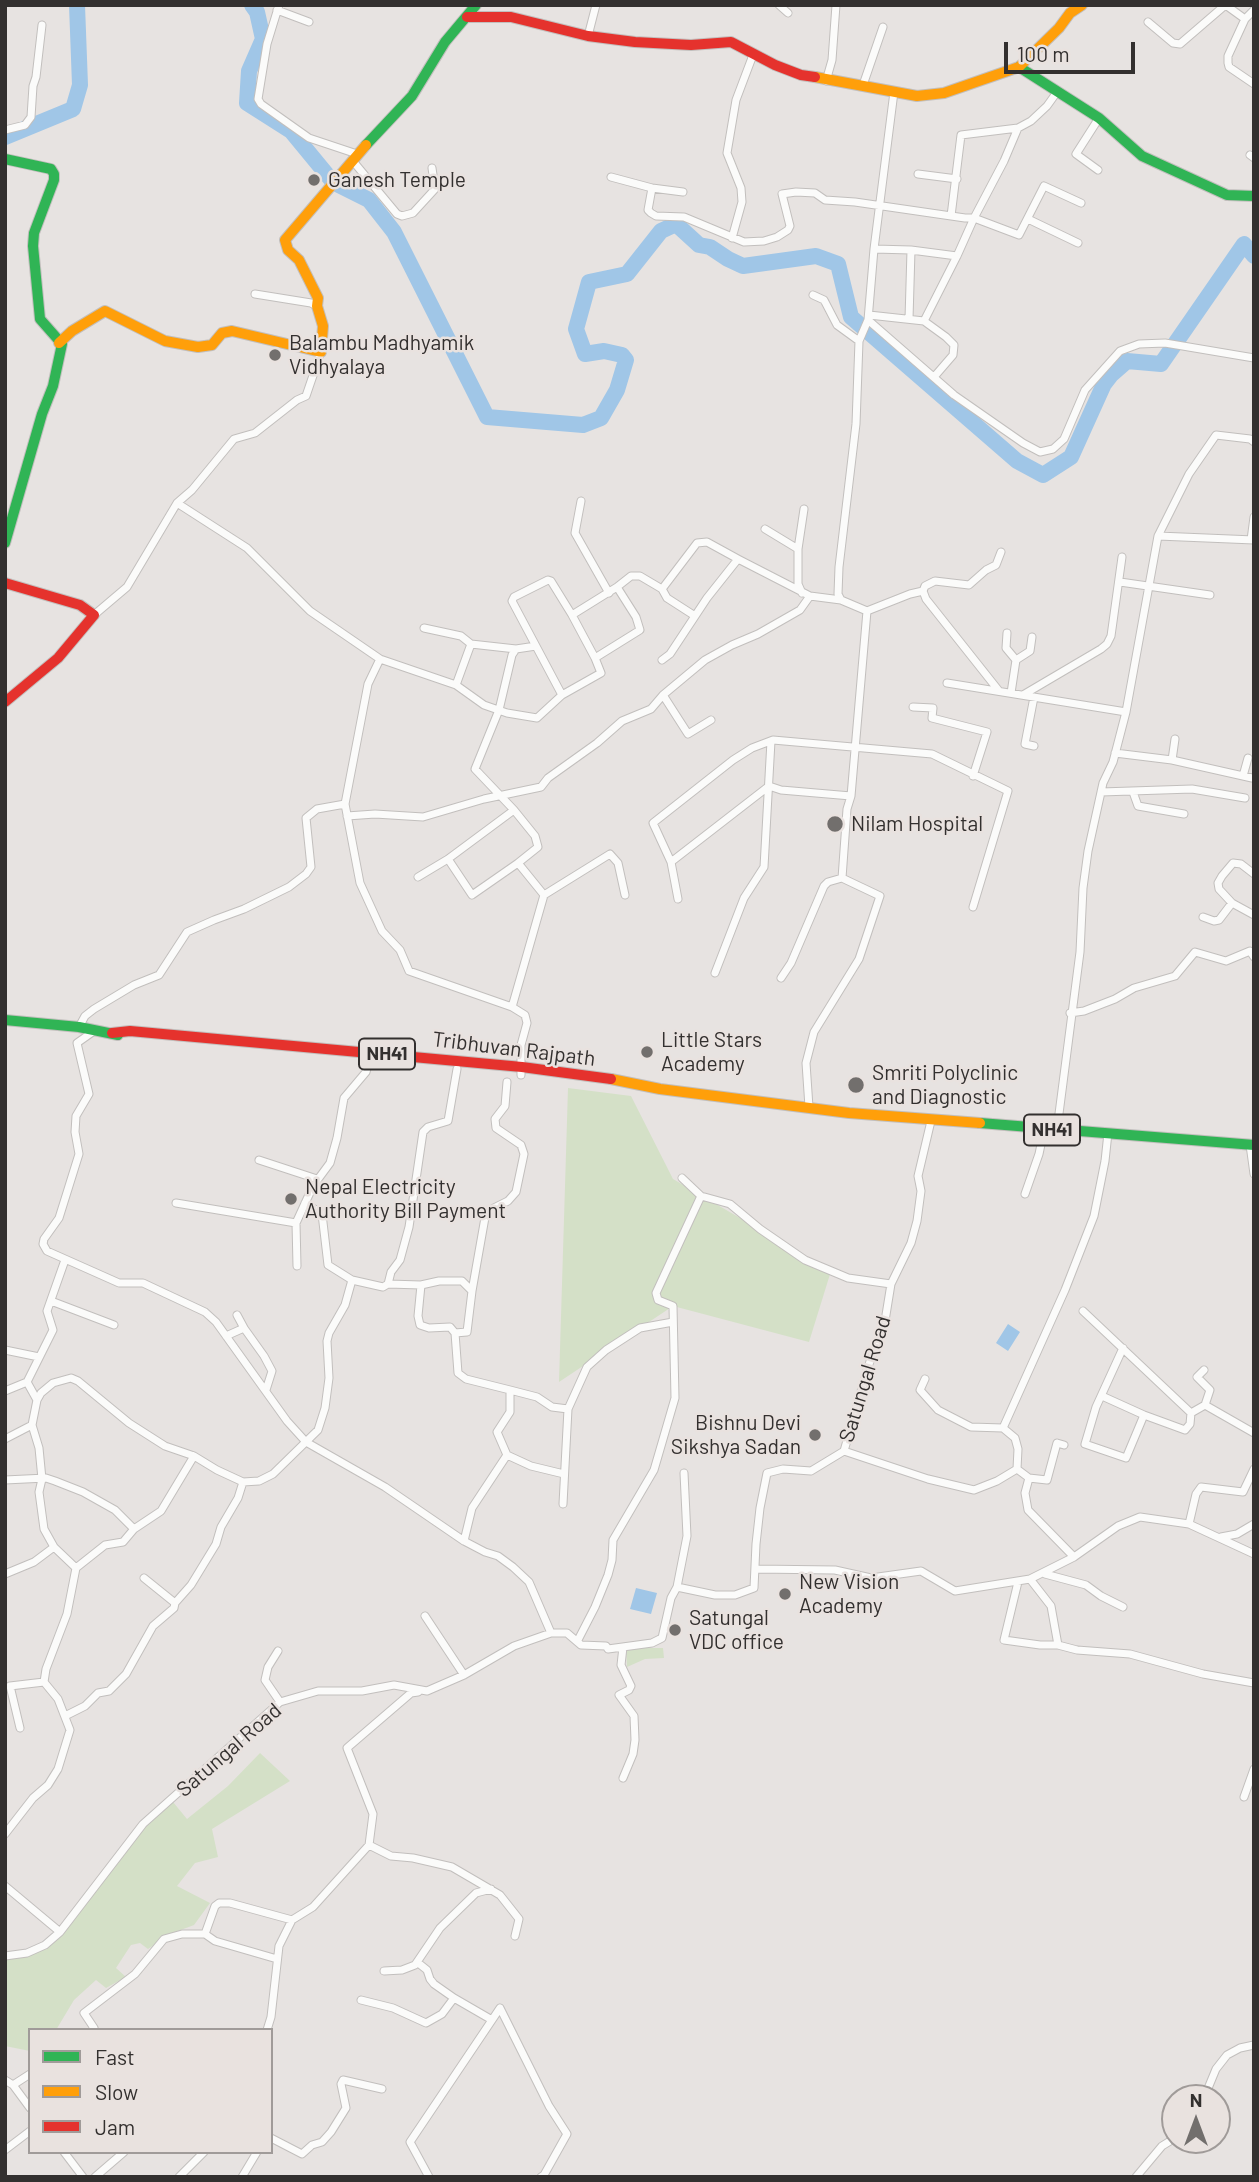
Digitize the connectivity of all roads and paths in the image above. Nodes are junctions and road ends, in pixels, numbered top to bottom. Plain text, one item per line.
1 (476, 5) edge
2 (596, 5) edge
3 (779, 5) edge
4 (836, 5) edge
5 (1082, 5) edge
6 (278, 8) edge
7 (1254, 10) edge
8 (788, 13) dead end
9 (467, 17) junction
10 (1245, 19) junction
11 (309, 22) dead end
12 (1148, 22) dead end
13 (42, 25) dead end
14 (883, 27) dead end
15 (588, 36) junction
16 (753, 55) junction
17 (1019, 67) junction
18 (826, 81) junction
19 (1254, 84) edge
20 (863, 85) junction
21 (894, 92) junction
22 (1057, 92) junction
23 (1099, 118) junction
24 (1017, 128) junction
25 (5, 130) edge
26 (5, 159) edge
27 (352, 159) junction
28 (432, 168) dead end
29 (1098, 170) dead end
30 (918, 174) dead end
31 (611, 177) dead end
32 (957, 179) junction
33 (652, 188) junction
34 (683, 192) dead end
35 (1254, 196) edge
36 (1081, 203) dead end
37 (880, 205) junction
38 (951, 216) junction
39 (974, 218) junction
40 (1028, 219) junction
41 (732, 237) junction
42 (1078, 243) dead end
43 (874, 249) junction
44 (911, 250) junction
45 (957, 256) junction
46 (255, 293) dead end
47 (813, 295) dead end
48 (317, 306) junction
49 (868, 319) junction
50 (909, 319) junction
51 (924, 321) junction
52 (859, 338) junction
53 (59, 343) junction
54 (321, 352) junction
55 (1254, 358) edge
56 (934, 377) junction
57 (1254, 442) edge
58 (581, 501) dead end
59 (177, 503) junction
60 (804, 509) dead end
61 (1254, 517) edge
62 (765, 529) dead end
63 (1158, 537) junction
64 (1252, 540) edge
65 (5, 543) edge
66 (798, 549) junction
67 (1001, 552) dead end
68 (1122, 557) dead end
69 (738, 559) junction
70 (1120, 582) junction
71 (5, 583) edge
72 (1149, 586) junction
73 (617, 587) junction
74 (662, 589) junction
75 (923, 591) junction
76 (609, 593) junction
77 (806, 595) junction
78 (1210, 595) dead end
79 (841, 600) junction
80 (867, 611) junction
81 (94, 615) junction
82 (572, 615) junction
83 (695, 616) junction
84 (424, 628) dead end
85 (1007, 634) dead end
86 (1032, 637) dead end
87 (471, 644) junction
88 (536, 646) junction
89 (516, 649) junction
90 (595, 658) junction
91 (380, 659) junction
92 (662, 660) dead end
93 (1016, 660) junction
94 (947, 683) dead end
95 (456, 685) junction
96 (999, 691) junction
97 (1010, 693) junction
98 (562, 695) junction
99 (663, 695) junction
100 (1023, 695) junction
101 (1034, 697) junction
102 (5, 702) edge
103 (914, 707) dead end
104 (499, 710) junction
105 (1126, 712) junction
106 (711, 720) dead end
107 (1175, 739) dead end
108 (771, 741) junction
109 (1034, 746) dead end
110 (853, 747) junction
111 (1115, 753) junction
112 (1248, 758) dead end
113 (1172, 760) junction
114 (973, 776) junction
115 (1242, 776) junction
116 (1252, 778) dead end
117 (769, 786) junction
118 (1101, 792) junction
119 (1133, 792) junction
120 (500, 795) junction
121 (851, 796) junction
122 (1245, 798) dead end
123 (345, 804) junction
124 (514, 810) junction
125 (1184, 814) dead end
126 (347, 816) junction
127 (448, 859) junction
128 (671, 862) junction
129 (518, 863) junction
130 (1254, 874) edge
131 (418, 877) dead end
132 (842, 878) junction
133 (544, 895) junction
134 (625, 895) dead end
135 (678, 899) dead end
136 (1232, 903) junction
137 (973, 907) dead end
138 (1254, 915) edge
139 (1203, 918) dead end
140 (1254, 957) edge
141 (715, 973) dead end
142 (782, 978) dead end
143 (512, 1007) junction
144 (1070, 1013) junction
145 (5, 1020) edge
146 (79, 1027) junction
147 (95, 1030) junction
148 (370, 1057) junction
149 (457, 1069) junction
150 (522, 1071) junction
151 (507, 1082) dead end
152 (809, 1107) junction
153 (931, 1121) junction
154 (1044, 1130) junction
155 (1057, 1130) junction
156 (1108, 1133) junction
157 (1252, 1145) edge
158 (259, 1160) dead end
159 (1254, 1174) edge
160 (682, 1178) dead end
161 (317, 1179) junction
162 (1025, 1194) dead end
163 (701, 1196) junction
164 (176, 1203) dead end
165 (305, 1203) junction
166 (296, 1223) junction
167 (65, 1260) junction
168 (297, 1266) dead end
169 (352, 1280) junction
170 (388, 1284) junction
171 (891, 1284) junction
172 (421, 1285) junction
173 (472, 1291) junction
174 (51, 1301) junction
175 (1083, 1311) dead end
176 (237, 1315) dead end
177 (673, 1322) junction
178 (114, 1325) dead end
179 (244, 1328) junction
180 (455, 1333) junction
181 (226, 1336) junction
182 (1123, 1348) junction
183 (5, 1350) edge
184 (39, 1357) junction
185 (1203, 1370) dead end
186 (925, 1379) dead end
187 (27, 1382) junction
188 (266, 1390) junction
189 (510, 1390) junction
190 (5, 1391) edge
191 (1102, 1396) junction
192 (37, 1400) junction
193 (1205, 1405) junction
194 (568, 1409) junction
195 (1191, 1413) junction
196 (1144, 1415) junction
197 (32, 1425) junction
198 (1003, 1428) junction
199 (1254, 1433) edge
200 (5, 1439) edge
201 (306, 1442) junction
202 (1064, 1445) dead end
203 (844, 1451) junction
204 (507, 1455) junction
205 (194, 1456) junction
206 (1017, 1469) junction
207 (1254, 1469) edge
208 (684, 1473) dead end
209 (564, 1474) junction
210 (1029, 1478) junction
211 (42, 1479) junction
212 (5, 1480) edge
213 (243, 1482) junction
214 (563, 1504) dead end
215 (1189, 1524) junction
216 (1254, 1524) edge
217 (134, 1529) junction
218 (1220, 1538) junction
219 (464, 1541) junction
220 (54, 1547) junction
221 (1254, 1553) edge
222 (1074, 1557) junction
223 (76, 1568) junction
224 (755, 1569) junction
225 (1044, 1573) junction
226 (5, 1574) edge
227 (144, 1578) dead end
228 (1030, 1579) junction
229 (1018, 1582) junction
230 (677, 1587) junction
231 (175, 1603) junction
232 (1123, 1607) dead end
233 (425, 1616) dead end
234 (551, 1633) junction
235 (578, 1640) junction
236 (1058, 1645) junction
237 (623, 1647) junction
238 (278, 1651) dead end
239 (464, 1675) junction
240 (44, 1682) junction
241 (1254, 1684) edge
242 (427, 1690) junction
243 (280, 1702) junction
244 (65, 1716) junction
245 (20, 1728) dead end
246 (1254, 1769) edge
247 (623, 1778) dead end
248 (1244, 1797) dead end
249 (5, 1834) edge
250 (369, 1845) junction
251 (5, 1886) edge
252 (491, 1889) junction
253 (292, 1920) junction
254 (60, 1932) junction
255 (205, 1934) junction
256 (515, 1937) dead end
257 (5, 1956) edge
258 (277, 1959) junction
259 (417, 1962) junction
260 (384, 1971) dead end
261 (454, 1998) junction
262 (361, 2000) dead end
263 (492, 2020) junction
264 (94, 2028) edge
265 (268, 2028) edge
266 (1254, 2045) edge
267 (28, 2075) edge
268 (5, 2080) edge
269 (1210, 2084) edge
270 (13, 2085) junction
271 (382, 2089) dead end
272 (28, 2105) edge
273 (28, 2133) edge
274 (273, 2139) edge
275 (1161, 2147) edge
276 (5, 2150) edge
277 (66, 2154) edge
278 (122, 2154) edge
279 (202, 2154) edge
280 (256, 2154) edge
281 (83, 2177) edge
282 (95, 2177) edge
283 (179, 2177) edge
284 (242, 2177) edge
285 (429, 2177) edge
286 (541, 2177) edge
287 (1136, 2177) edge

1 - 9 main road
2 - 15 street
3 - 8 street
4 - 18 street
5 - 17 main road
6 - 11 street
6 - 27 street
7 - 10 street
9 - 15 main road
9 - 27 main road
10 - 12 street
10 - 19 street
13 - 25 street
14 - 20 street
15 - 16 main road
16 - 18 main road
16 - 41 street
17 - 21 main road
17 - 22 main road
18 - 20 main road
20 - 21 main road
21 - 37 street
22 - 23 main road
22 - 24 street
23 - 29 street
23 - 35 main road
24 - 32 street
24 - 39 street
26 - 53 main road
27 - 28 street
27 - 48 main road
30 - 32 street
31 - 33 street
32 - 38 street
33 - 34 street
33 - 41 street
36 - 40 street
37 - 38 street
37 - 41 street
37 - 43 street
38 - 39 street
39 - 40 street
39 - 45 street
40 - 42 street
43 - 44 street
43 - 49 street
44 - 45 street
44 - 50 street
45 - 51 street
46 - 48 street
47 - 52 street
48 - 54 main road
49 - 50 street
49 - 52 street
49 - 56 street
50 - 51 street
51 - 56 street
52 - 79 street
53 - 54 main road
53 - 65 main road
54 - 59 street
55 - 56 street
57 - 63 street
58 - 76 street
59 - 81 street
59 - 91 street
60 - 66 street
61 - 64 street
62 - 66 street
63 - 64 street
63 - 72 street
66 - 77 street
67 - 75 street
68 - 70 street
69 - 74 street
69 - 77 street
69 - 83 street
70 - 72 street
70 - 100 street
71 - 81 main road
72 - 78 street
72 - 105 street
73 - 74 street
73 - 76 street
73 - 90 street
74 - 83 street
75 - 80 street
75 - 96 street
76 - 82 street
77 - 79 street
77 - 99 street
79 - 80 street
80 - 110 street
81 - 102 main road
82 - 88 street
82 - 90 street
83 - 92 street
84 - 87 street
85 - 93 street
86 - 93 street
87 - 89 street
87 - 95 street
88 - 89 street
88 - 98 street
89 - 104 street
90 - 98 street
91 - 95 street
91 - 123 street
93 - 97 street
94 - 96 street
95 - 104 street
96 - 97 street
97 - 100 street
98 - 104 street
99 - 106 street
99 - 120 street
100 - 101 street
101 - 105 street
101 - 109 street
103 - 114 street
104 - 120 street
105 - 111 street
107 - 113 street
108 - 110 street
108 - 117 street
108 - 128 street
110 - 114 street
110 - 121 street
111 - 113 street
111 - 118 street
112 - 115 street
113 - 115 street
114 - 137 street
115 - 116 street
117 - 121 street
117 - 128 street
117 - 141 street
118 - 119 street
118 - 144 street
119 - 122 street
119 - 125 street
120 - 124 street
120 - 126 street
121 - 132 street
123 - 126 street
123 - 146 street
124 - 127 street
124 - 129 street
126 - 143 street
127 - 129 street
127 - 131 street
128 - 135 street
129 - 133 street
130 - 136 street
132 - 142 street
132 - 152 street
133 - 134 street
133 - 143 street
136 - 138 street
136 - 139 street
140 - 144 street
143 - 150 street
144 - 155 street
145 - 146 main road, Tribhuvan Rajpath / NH41
146 - 147 main road, Tribhuvan Rajpath / NH41
147 - 148 main road, Tribhuvan Rajpath / NH41
147 - 167 street
148 - 149 main road, Tribhuvan Rajpath / NH41
148 - 150 main road, Tribhuvan Rajpath / NH41
148 - 161 street
149 - 150 main road, Tribhuvan Rajpath / NH41
149 - 170 street
150 - 152 main road, Tribhuvan Rajpath / NH41
151 - 173 street
152 - 153 main road, Tribhuvan Rajpath / NH41
153 - 154 main road, Tribhuvan Rajpath / NH41
153 - 171 street, Satungal Road
154 - 155 main road, Tribhuvan Rajpath / NH41
154 - 162 street
155 - 156 main road, Tribhuvan Rajpath / NH41
156 - 157 main road, Tribhuvan Rajpath / NH41
156 - 198 street
157 - 159 street
158 - 161 street
160 - 163 street
161 - 165 street
163 - 171 street
163 - 177 street
164 - 166 street
165 - 166 street
165 - 169 street
166 - 168 street
167 - 174 street
167 - 181 street
169 - 170 street
169 - 201 street
170 - 172 street
171 - 203 street, Satungal Road
172 - 173 street
172 - 180 street
173 - 180 street
174 - 178 street
174 - 184 street
175 - 182 street
176 - 179 street
177 - 194 street
177 - 235 street
179 - 181 street
179 - 188 street
180 - 189 street
181 - 188 street
182 - 191 street
182 - 195 street
183 - 184 street
184 - 187 street
185 - 193 street
186 - 198 street
187 - 190 street
187 - 192 street
188 - 201 street
189 - 194 street
189 - 204 street
191 - 196 street
191 - 196 street
192 - 197 street
192 - 205 street
193 - 195 street
193 - 199 street
194 - 209 street
195 - 196 street
197 - 200 street
197 - 211 street
198 - 206 street
201 - 213 street
201 - 219 street
202 - 210 street
203 - 206 street
203 - 224 street, Satungal Road
204 - 209 street
204 - 219 street
205 - 213 street
205 - 217 street
206 - 210 street
207 - 215 street
208 - 230 street
209 - 214 street
210 - 222 street
211 - 212 street
211 - 217 street
211 - 220 street
213 - 231 street
215 - 218 street
215 - 222 street
216 - 218 street
217 - 223 street
218 - 221 street
219 - 234 street
220 - 223 street
220 - 226 street
222 - 225 street
223 - 240 street
224 - 229 street
224 - 230 street, Satungal Road
225 - 228 street
225 - 232 street
227 - 231 street
228 - 229 street
228 - 236 street
229 - 236 street
230 - 237 street
231 - 244 street
233 - 239 street
234 - 235 street
234 - 239 street, Satungal Road
235 - 237 street
236 - 241 street
237 - 247 street
238 - 243 street
239 - 242 street, Satungal Road
240 - 244 street
240 - 245 street
242 - 243 street, Satungal Road
242 - 250 street
243 - 254 street, Satungal Road
244 - 249 street
246 - 248 street
250 - 252 street
250 - 253 street
251 - 254 street
252 - 256 street
252 - 259 street
253 - 255 street
253 - 258 street
254 - 257 street, Satungal Road
255 - 258 street
255 - 264 street
258 - 265 street
259 - 260 street
259 - 261 street
261 - 262 street
261 - 263 street
263 - 285 street
263 - 286 street
266 - 269 street
267 - 270 street
268 - 270 street
270 - 272 street
271 - 274 street
273 - 276 street
275 - 287 street
277 - 281 street
278 - 282 street
279 - 283 street
280 - 284 street

